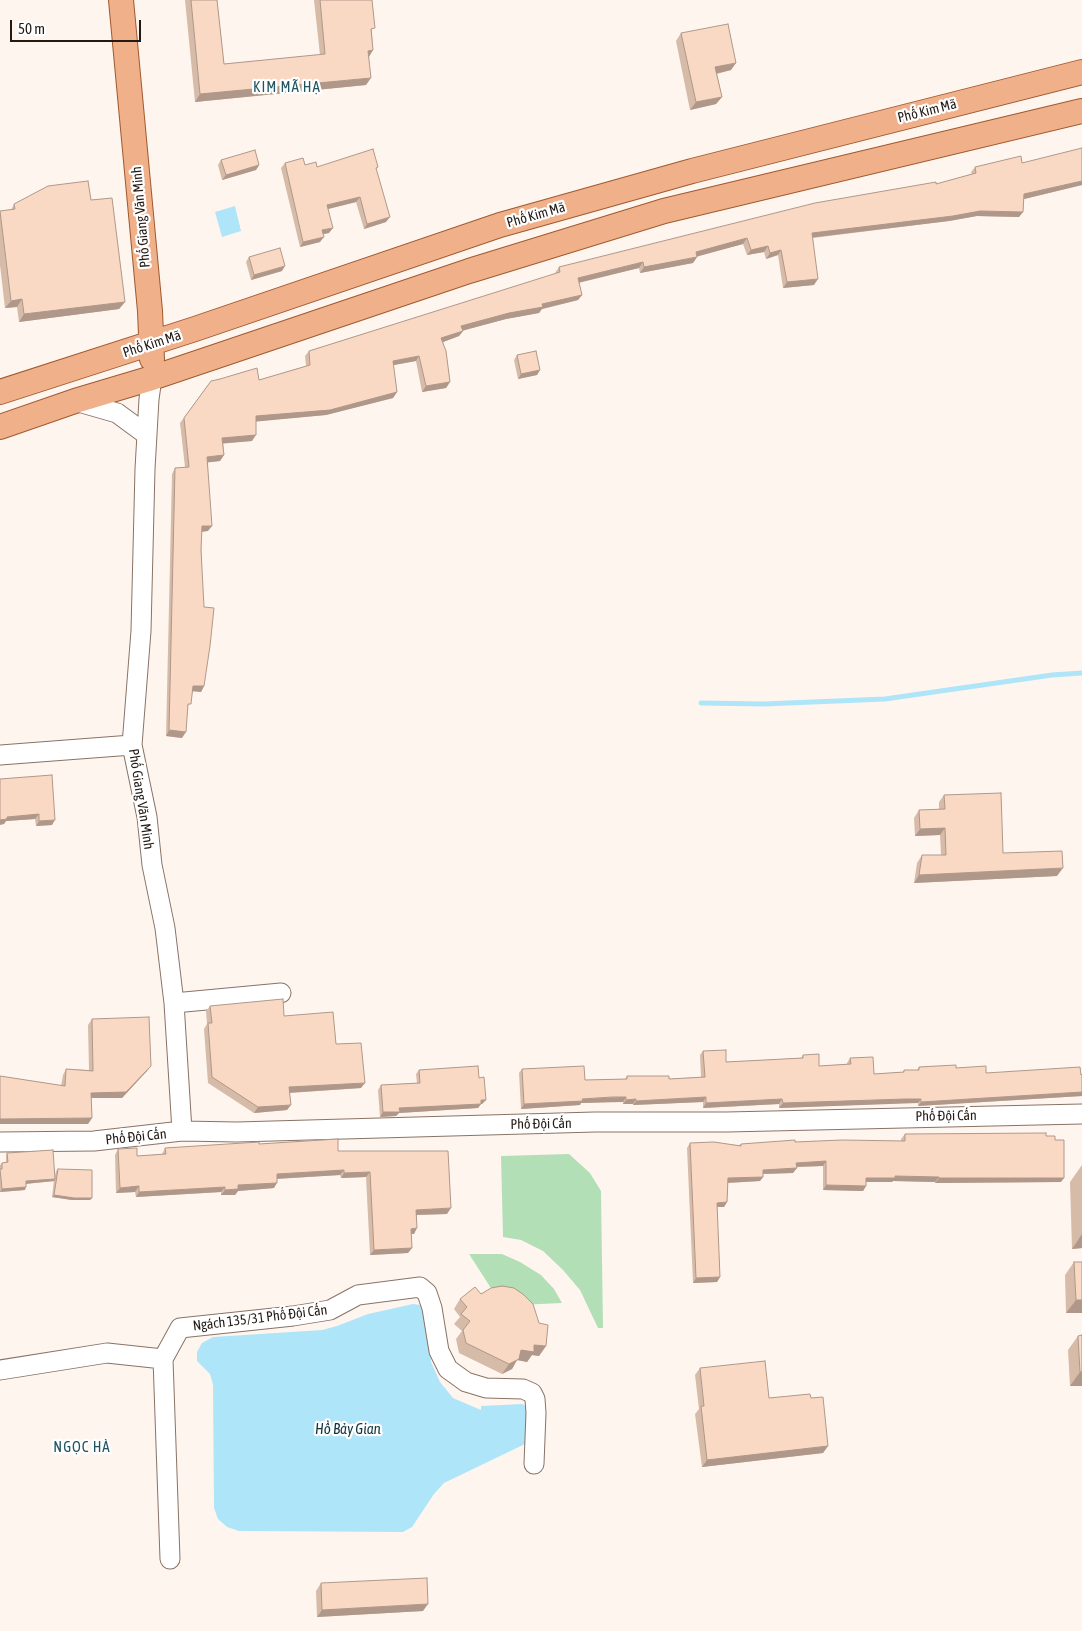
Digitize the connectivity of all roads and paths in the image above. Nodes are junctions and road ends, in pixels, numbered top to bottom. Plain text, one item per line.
1 (121, 0) edge
2 (1082, 72) edge
3 (1082, 111) edge
4 (500, 225) junction
5 (512, 257) junction
6 (152, 344) junction
7 (152, 378) junction
8 (0, 392) edge
9 (75, 400) junction
10 (0, 427) edge
11 (147, 434) junction
12 (132, 745) junction
13 (0, 755) edge
14 (281, 993) dead end
15 (174, 1003) junction
16 (1082, 1114) edge
17 (182, 1131) junction
18 (0, 1142) edge
19 (163, 1359) junction
20 (0, 1370) edge
21 (534, 1464) dead end
22 (170, 1559) dead end

1 - 6 main road, Phố Giang Văn Minh
2 - 4 main road, Phố Kim Mã
3 - 5 main road
4 - 5 main road
4 - 6 main road, Phố Kim Mã
5 - 7 main road
6 - 7 main road, Phố Giang Văn Minh
6 - 8 main road, Phố Kim Mã
7 - 9 main road
7 - 11 street, Phố Giang Văn Minh
9 - 10 main road
9 - 11 street
11 - 12 street, Phố Giang Văn Minh
12 - 13 street
12 - 15 street, Phố Giang Văn Minh
14 - 15 street
15 - 17 street, Phố Giang Văn Minh
16 - 17 street, Phố Đội Cấn
17 - 18 street, Phố Đội Cấn
19 - 20 street
19 - 21 street, Ngách 135/31 Phố Đội Cấn
19 - 22 street

